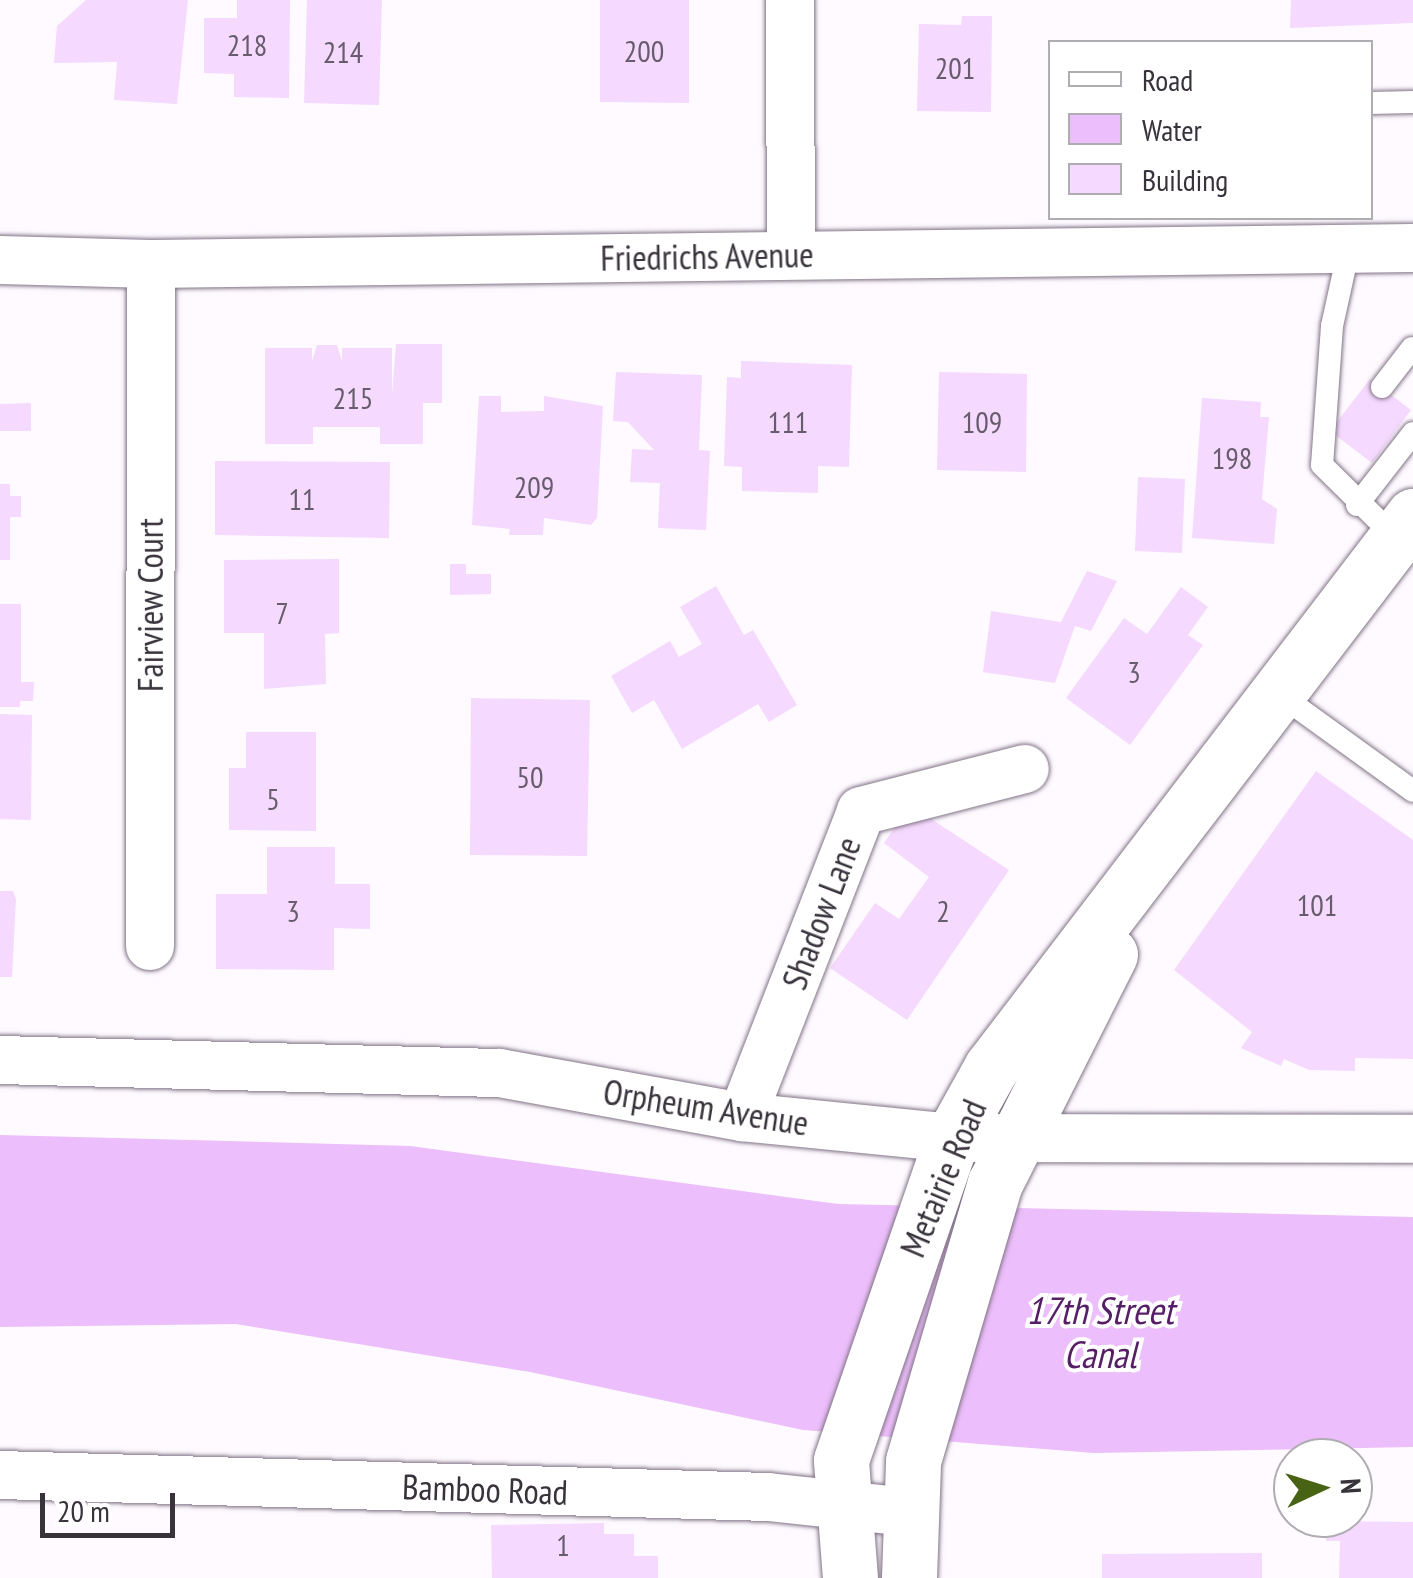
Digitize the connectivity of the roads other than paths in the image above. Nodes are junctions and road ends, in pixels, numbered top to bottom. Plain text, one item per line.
1 (790, 0) edge
2 (1413, 102) edge
3 (1373, 103) edge
4 (1278, 232) edge
5 (1350, 244) junction
6 (1413, 248) edge
7 (792, 255) junction
8 (0, 260) edge
9 (151, 264) junction
10 (1413, 348) edge
11 (1382, 387) dead end
12 (1413, 434) edge
13 (1342, 440) dead end
14 (1322, 464) junction
15 (1389, 520) edge
16 (1279, 694) junction
17 (1025, 769) dead end
18 (1413, 791) edge
19 (1173, 832) junction
20 (150, 946) dead end
21 (0, 1060) edge
22 (742, 1117) junction
23 (1413, 1139) edge
24 (944, 1158) junction
25 (1005, 1161) junction
26 (0, 1475) edge
27 (843, 1481) junction
28 (910, 1486) junction
29 (850, 1578) edge
30 (909, 1578) edge

1 - 7 street
2 - 3 lane
4 - 5 street, Friedrichs Avenue
4 - 7 street, Friedrichs Avenue
5 - 6 street, Friedrichs Avenue
5 - 14 lane
7 - 9 street, Friedrichs Avenue
8 - 9 street, Friedrichs Avenue
9 - 20 street, Fairview Court
10 - 11 lane
12 - 15 lane
13 - 14 lane
14 - 15 lane
15 - 16 main road, Metairie Road
16 - 18 lane
16 - 19 main road, Metairie Road
17 - 22 street, Shadow Lane
19 - 24 main road, Metairie Road
19 - 25 main road, Metairie Road
21 - 22 street, Orpheum Avenue
22 - 24 street, Orpheum Avenue
23 - 25 street, Orpheum Avenue
24 - 25 street, Orpheum Avenue
24 - 27 main road, Metairie Road
25 - 28 main road, Metairie Road
26 - 27 street, Bamboo Road
27 - 28 street, Bamboo Road
27 - 29 main road, Metairie Road
28 - 30 main road, Metairie Road

